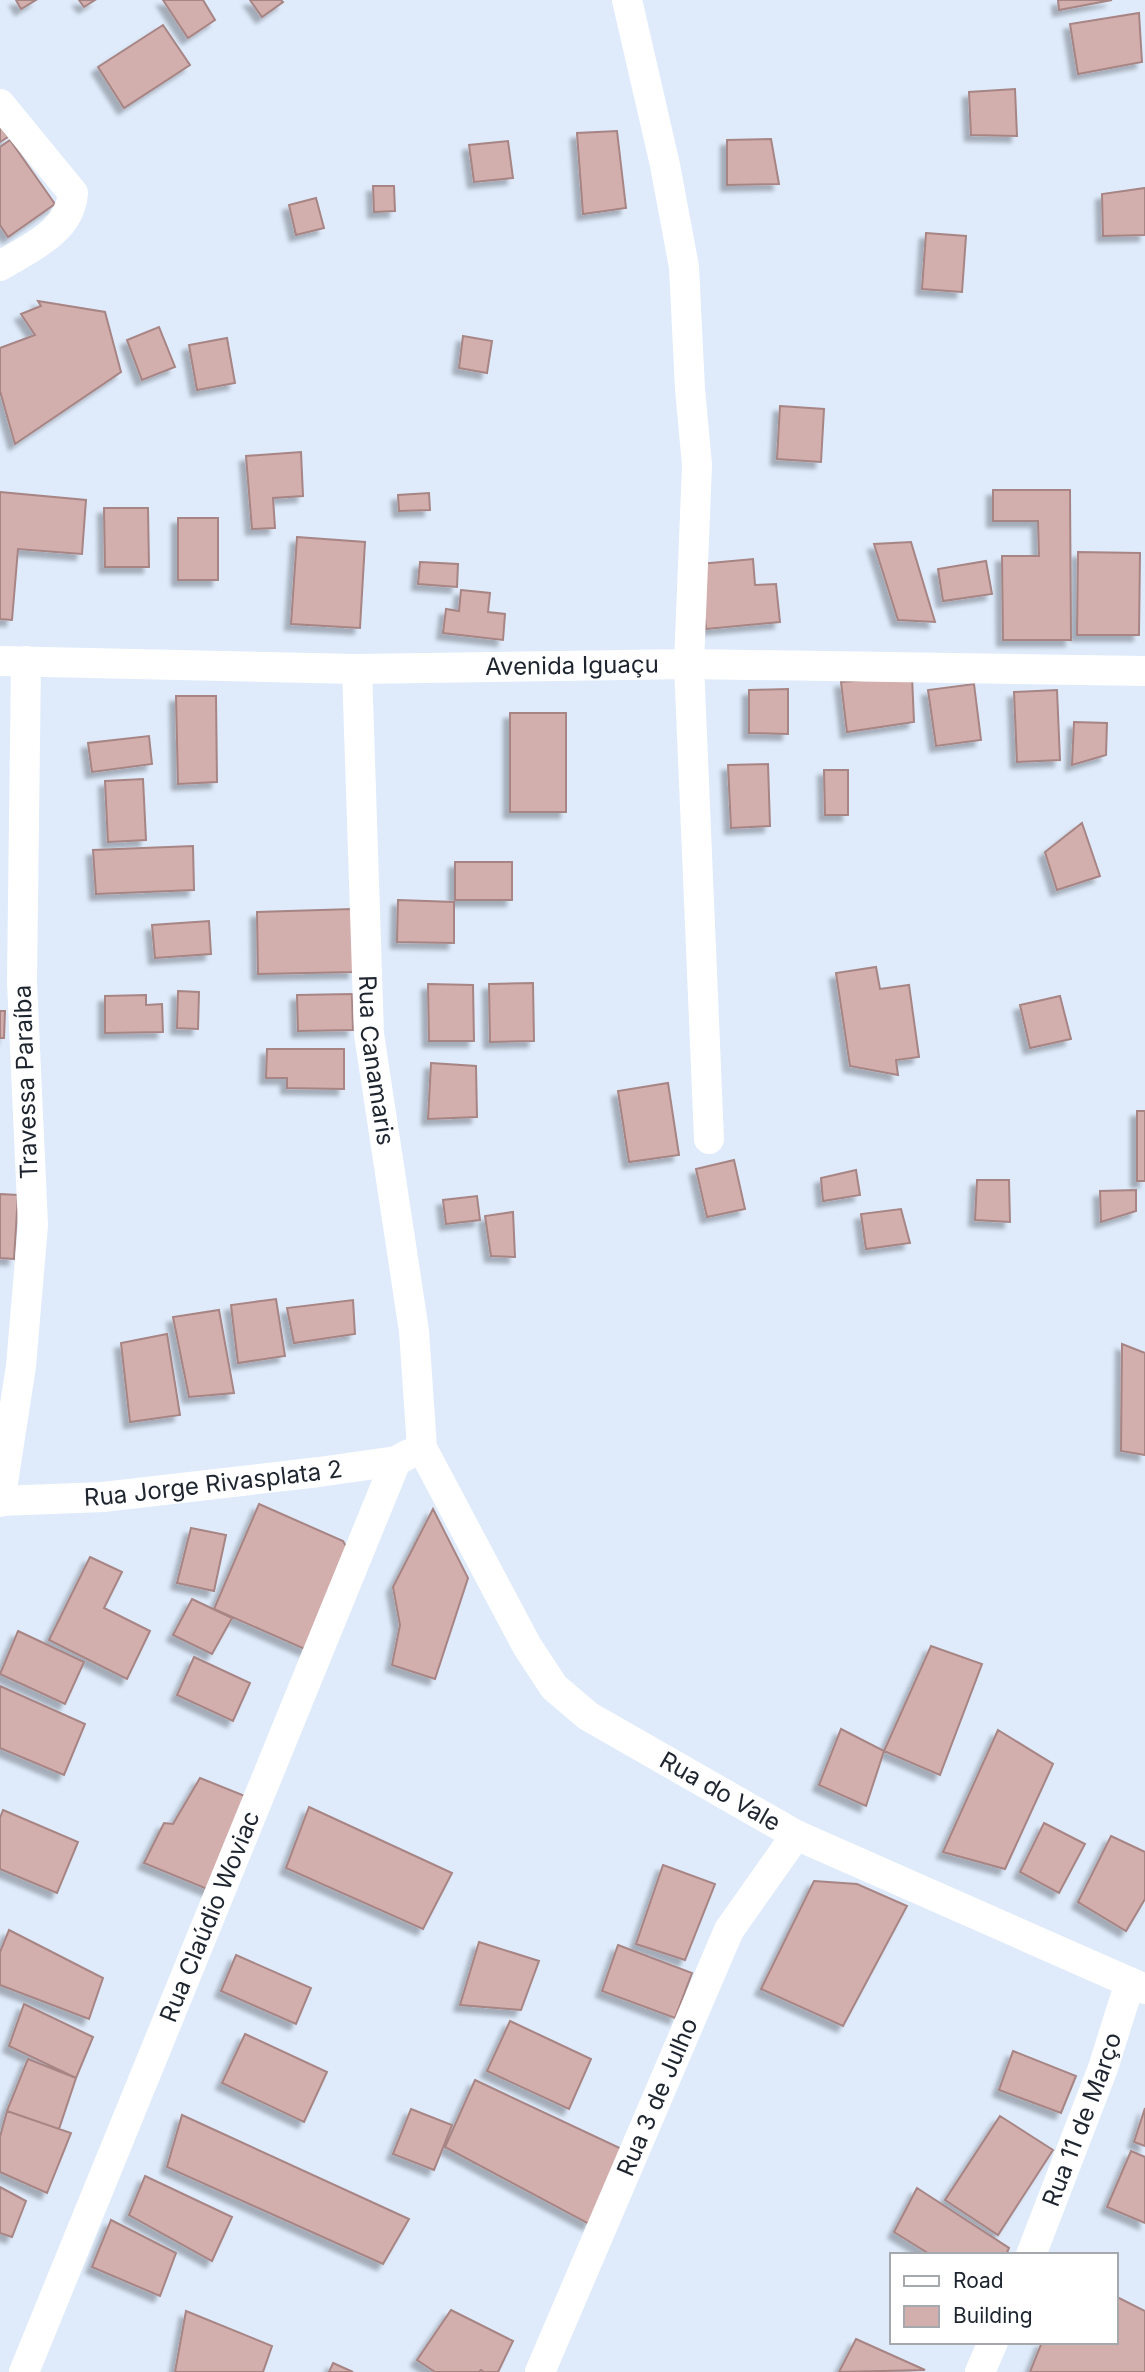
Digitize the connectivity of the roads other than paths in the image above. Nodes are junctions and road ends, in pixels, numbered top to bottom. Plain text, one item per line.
1 (626, 0) edge
2 (0, 104) edge
3 (0, 266) edge
4 (13, 661) edge
5 (689, 664) junction
6 (357, 669) junction
7 (1145, 671) edge
8 (709, 1139) dead end
9 (409, 1455) junction
10 (0, 1501) edge
11 (796, 1835) junction
12 (1138, 1985) edge
13 (1032, 2253) edge
14 (992, 2344) edge
15 (24, 2372) edge
16 (540, 2372) edge
17 (980, 2372) edge

1 - 5 street
2 - 3 street
4 - 6 street, Avenida Iguaçu
4 - 10 street, Travessa Paraíba
5 - 6 street, Avenida Iguaçu
5 - 7 street, Avenida Iguaçu
5 - 8 street
6 - 9 street, Rua Canamaris
9 - 10 street, Rua Jorge Rivasplata 2
9 - 11 street, Rua do Vale
9 - 15 street, Rua Claúdio Woviac
11 - 12 street, Rua do Vale
11 - 16 street, Rua 3 de Julho
12 - 13 street, Rua 11 de Março
14 - 17 street

